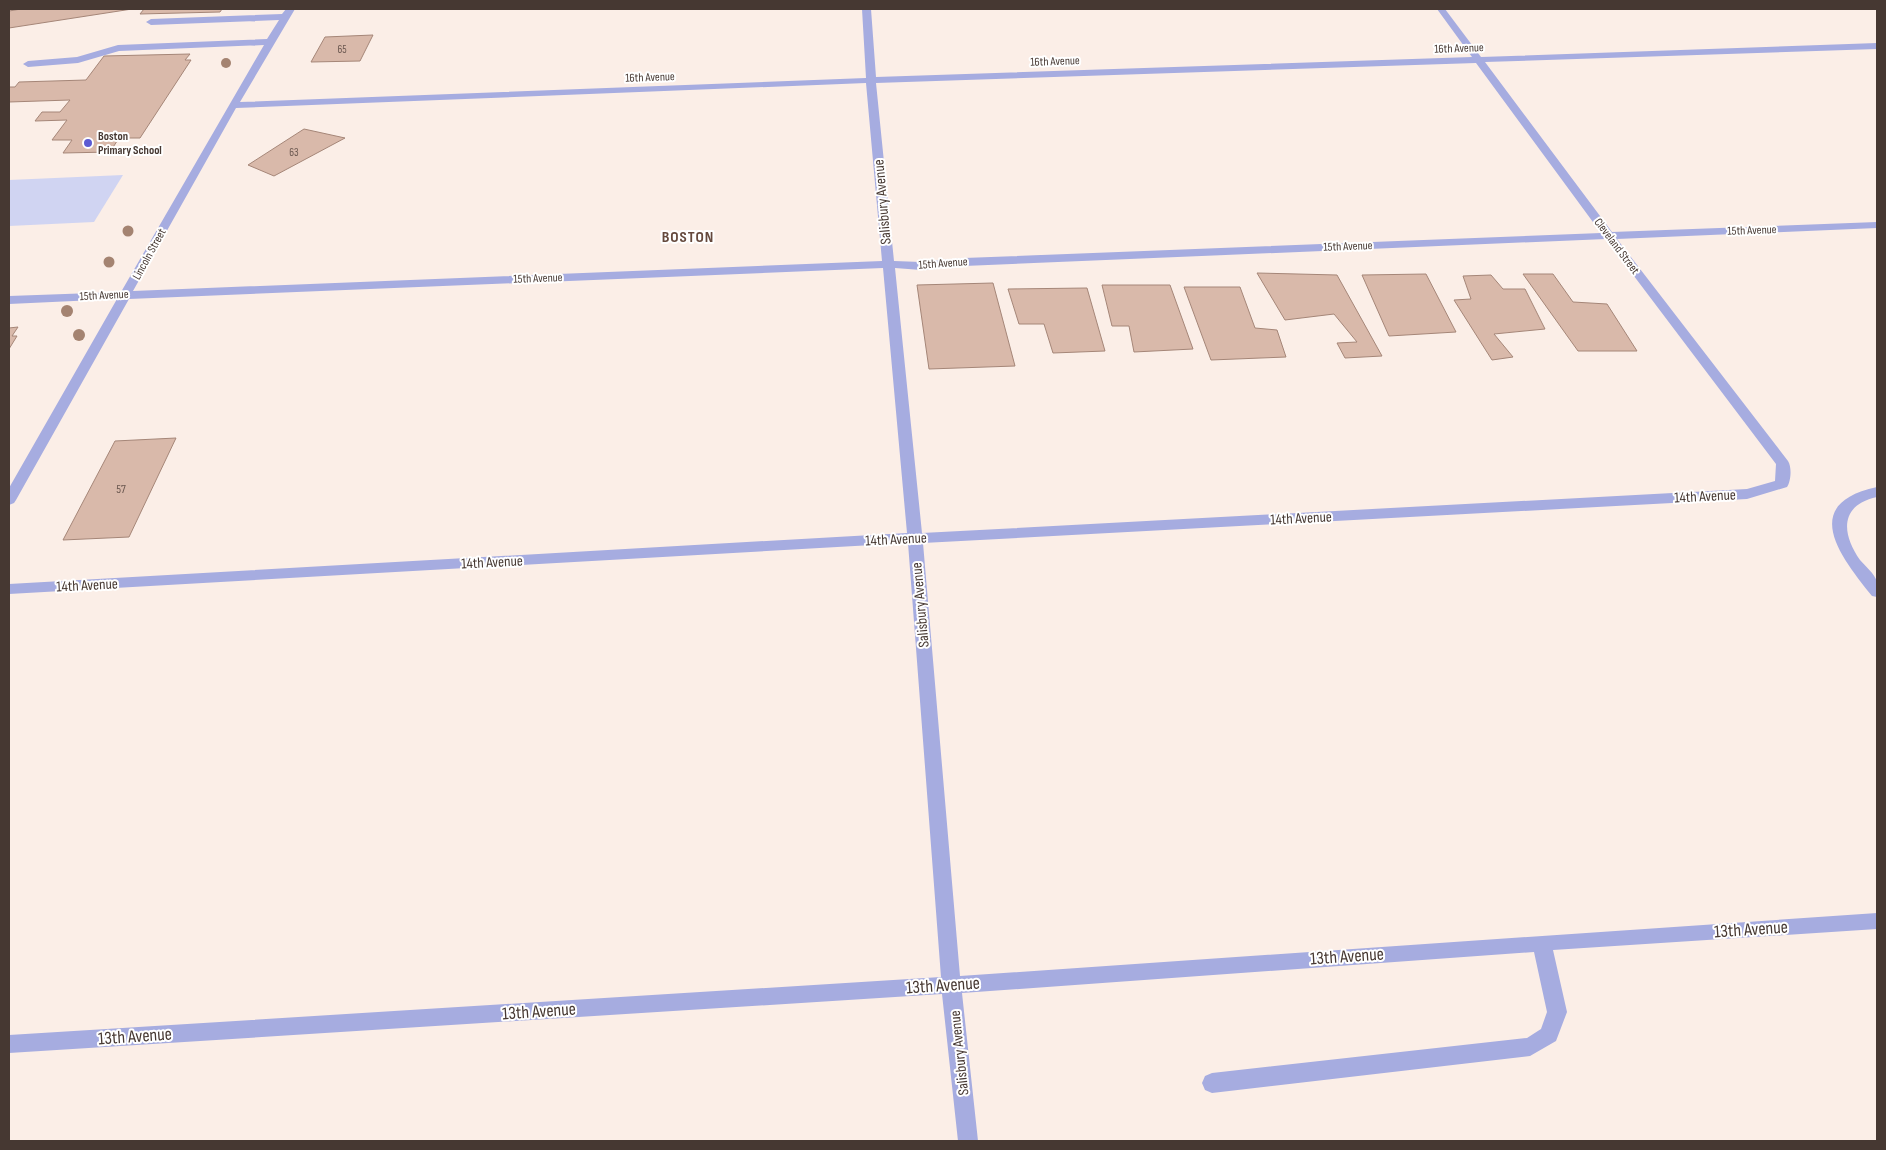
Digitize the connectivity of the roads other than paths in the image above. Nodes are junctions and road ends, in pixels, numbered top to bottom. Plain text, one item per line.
1 (866, 9) edge
2 (1441, 9) edge
3 (288, 13) edge
4 (151, 22) dead end
5 (270, 42) junction
6 (1877, 46) edge
7 (1479, 60) junction
8 (28, 64) dead end
9 (871, 80) junction
10 (233, 105) junction
11 (1877, 225) edge
12 (1609, 236) junction
13 (888, 264) junction
14 (126, 294) junction
15 (9, 300) edge
16 (1782, 484) joint
17 (1877, 492) edge
18 (9, 500) edge
19 (914, 538) junction
20 (9, 589) edge
21 (1877, 592) edge
22 (1877, 921) edge
23 (1542, 943) junction
24 (951, 985) junction
25 (9, 1044) edge
26 (1212, 1083) dead end
27 (968, 1141) edge

1 - 9 street, Salisbury Avenue
2 - 7 street, Cleveland Street
3 - 4 street
3 - 5 street, Lincoln Street
5 - 8 street
5 - 10 street, Lincoln Street
6 - 7 street, 16th Avenue
7 - 9 street, 16th Avenue
7 - 12 street, Cleveland Street
9 - 10 street, 16th Avenue
9 - 13 street, Salisbury Avenue
10 - 14 street, Lincoln Street
11 - 12 street, 15th Avenue
12 - 13 street, 15th Avenue
12 - 16 street, Cleveland Street
13 - 14 street, 15th Avenue
13 - 19 street, Salisbury Avenue
14 - 15 street, 15th Avenue
14 - 18 street, Lincoln Street
16 - 19 street, 14th Avenue
17 - 21 street
19 - 20 street, 14th Avenue
19 - 24 street, Salisbury Avenue
22 - 23 street, 13th Avenue
23 - 24 street, 13th Avenue
23 - 26 street
24 - 25 street, 13th Avenue
24 - 27 street, Salisbury Avenue

